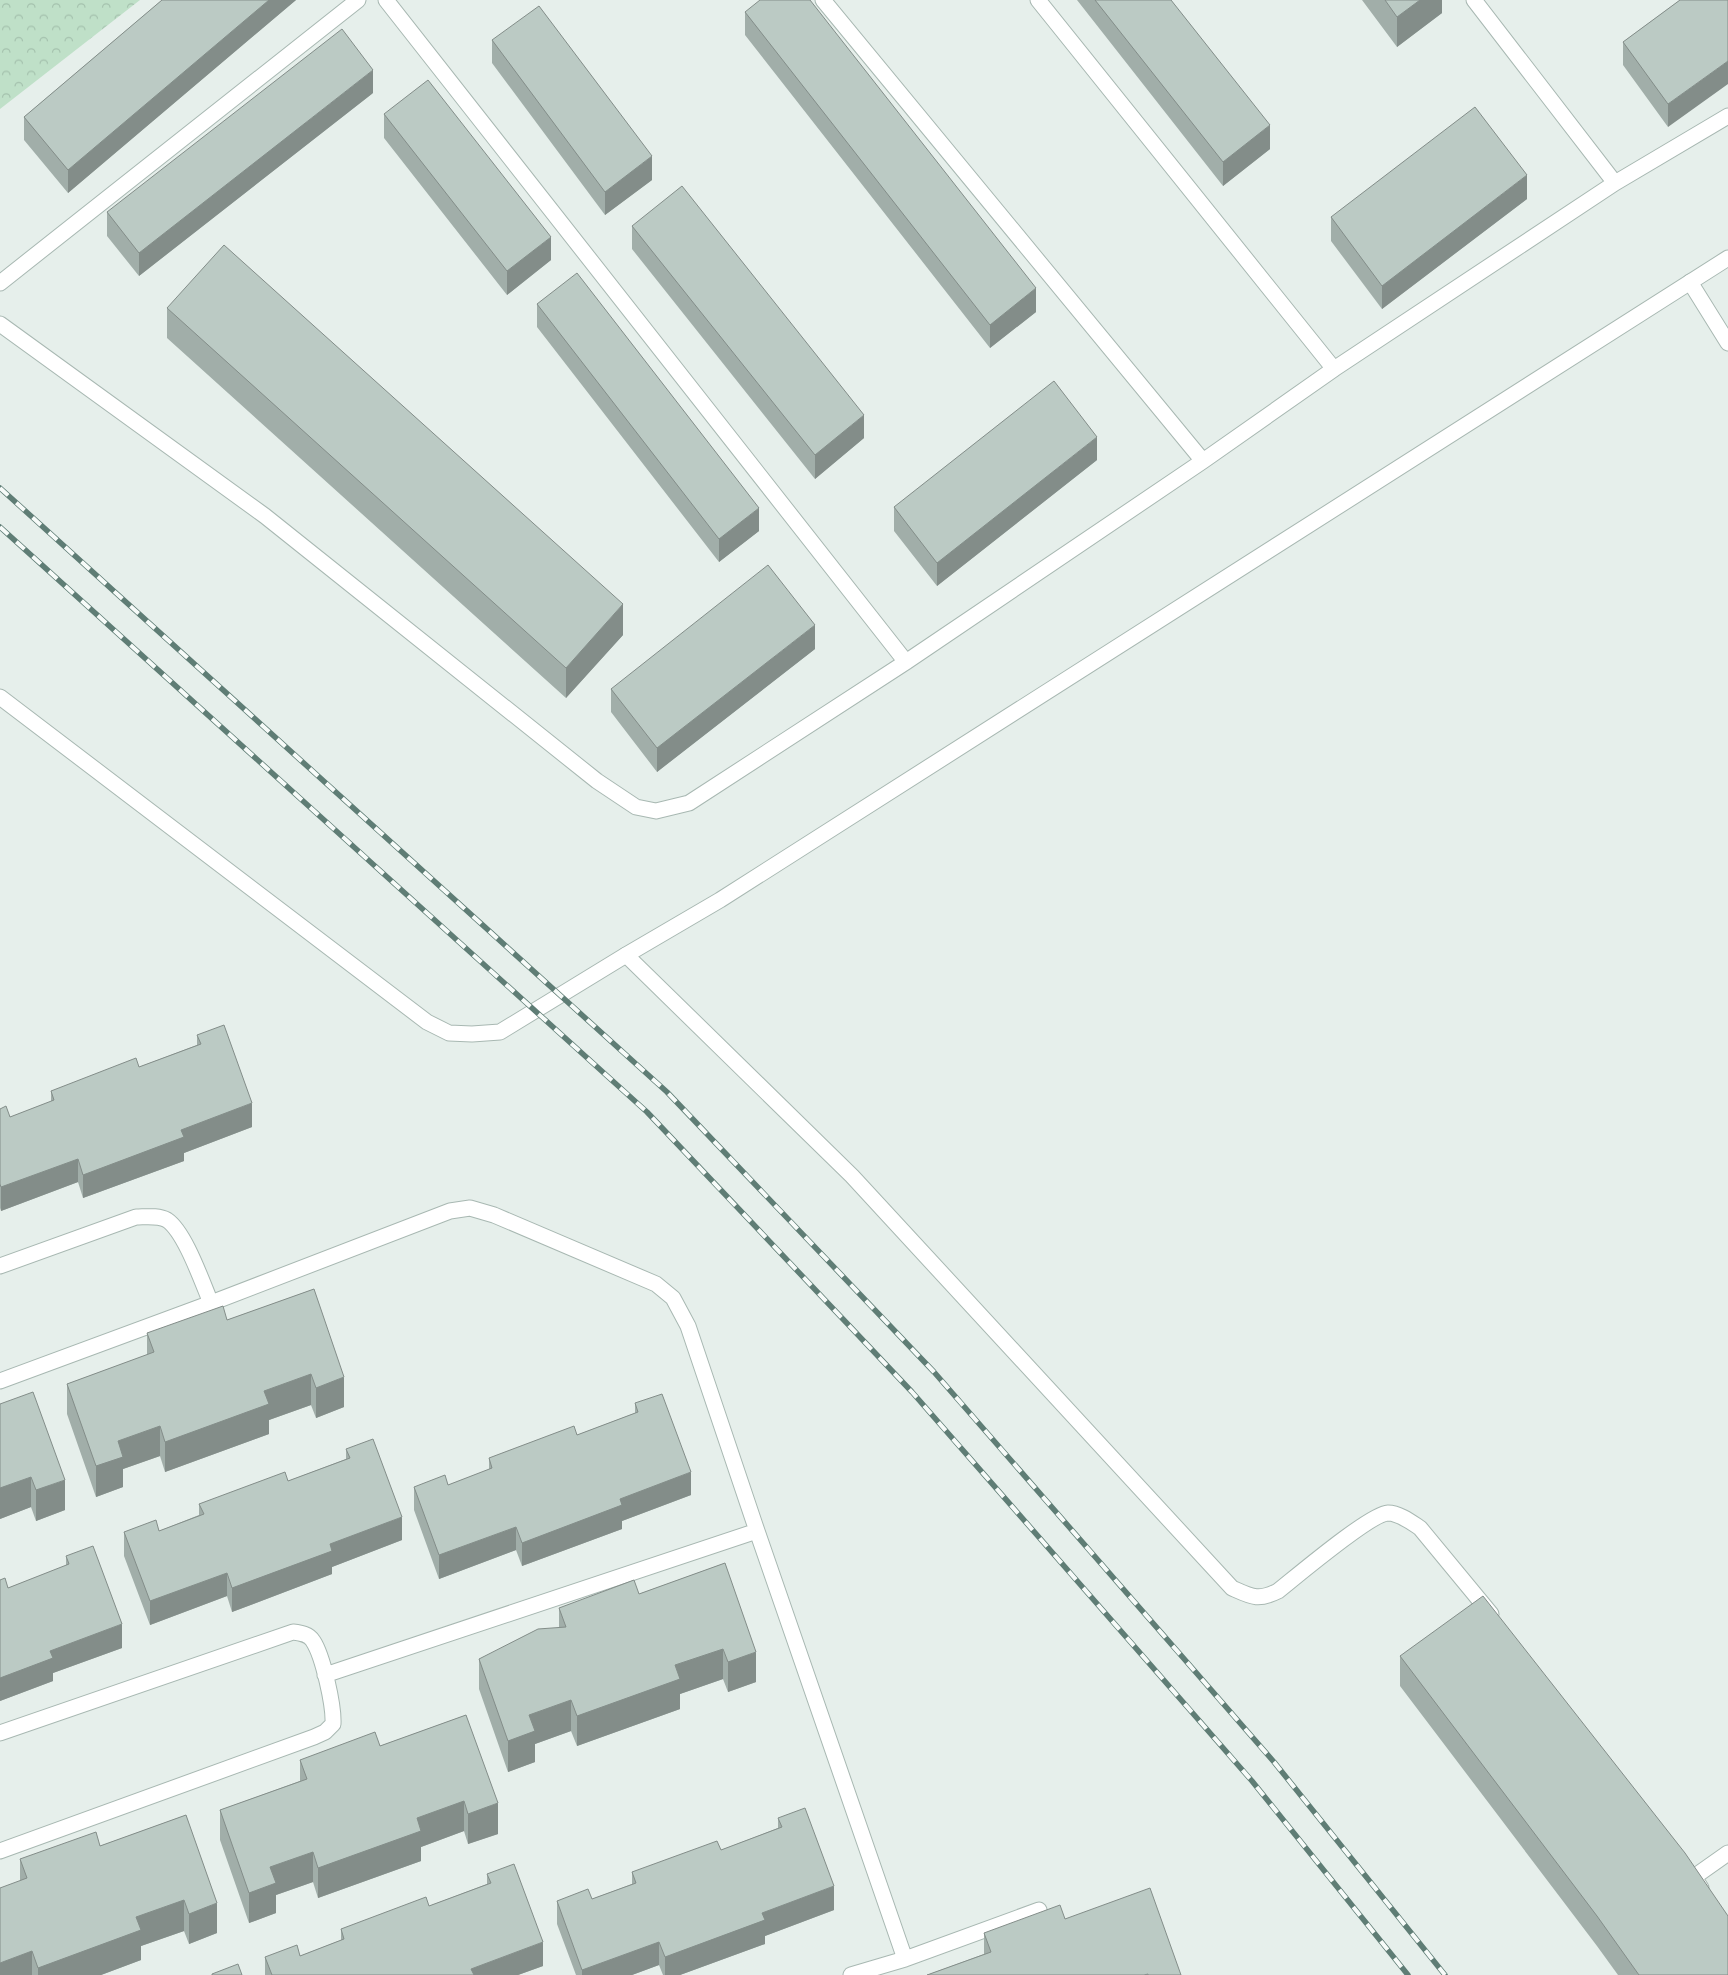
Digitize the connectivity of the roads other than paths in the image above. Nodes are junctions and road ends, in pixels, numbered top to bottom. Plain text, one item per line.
1 (358, 0) edge
2 (386, 0) edge
3 (823, 0) edge
4 (1038, 0) edge
5 (1474, 0) edge
6 (1728, 116) edge
7 (1615, 183) junction
8 (1728, 258) edge
9 (1690, 282) junction
10 (0, 283) edge
11 (0, 324) edge
12 (1728, 343) edge
13 (1334, 369) junction
14 (1203, 461) junction
15 (906, 662) junction
16 (0, 696) edge
17 (626, 954) junction
18 (0, 1266) edge
19 (211, 1303) junction
20 (0, 1381) edge
21 (757, 1531) junction
22 (1499, 1624) edge
23 (325, 1675) junction
24 (0, 1733) edge
25 (0, 1851) edge
26 (1728, 1853) edge
27 (1711, 1902) edge
28 (1039, 1910) dead end
29 (905, 1959) junction
30 (851, 1975) edge

1 - 10 street
2 - 15 street
3 - 14 street
4 - 13 street
5 - 7 street
6 - 7 street
7 - 13 street
8 - 9 street
9 - 12 street
9 - 17 street
11 - 15 street
13 - 14 street
14 - 15 street
16 - 17 street
17 - 22 street
18 - 19 street
19 - 20 street
19 - 21 street
21 - 23 street
21 - 29 street
23 - 24 street
23 - 25 street
26 - 27 street
28 - 29 street
29 - 30 street

